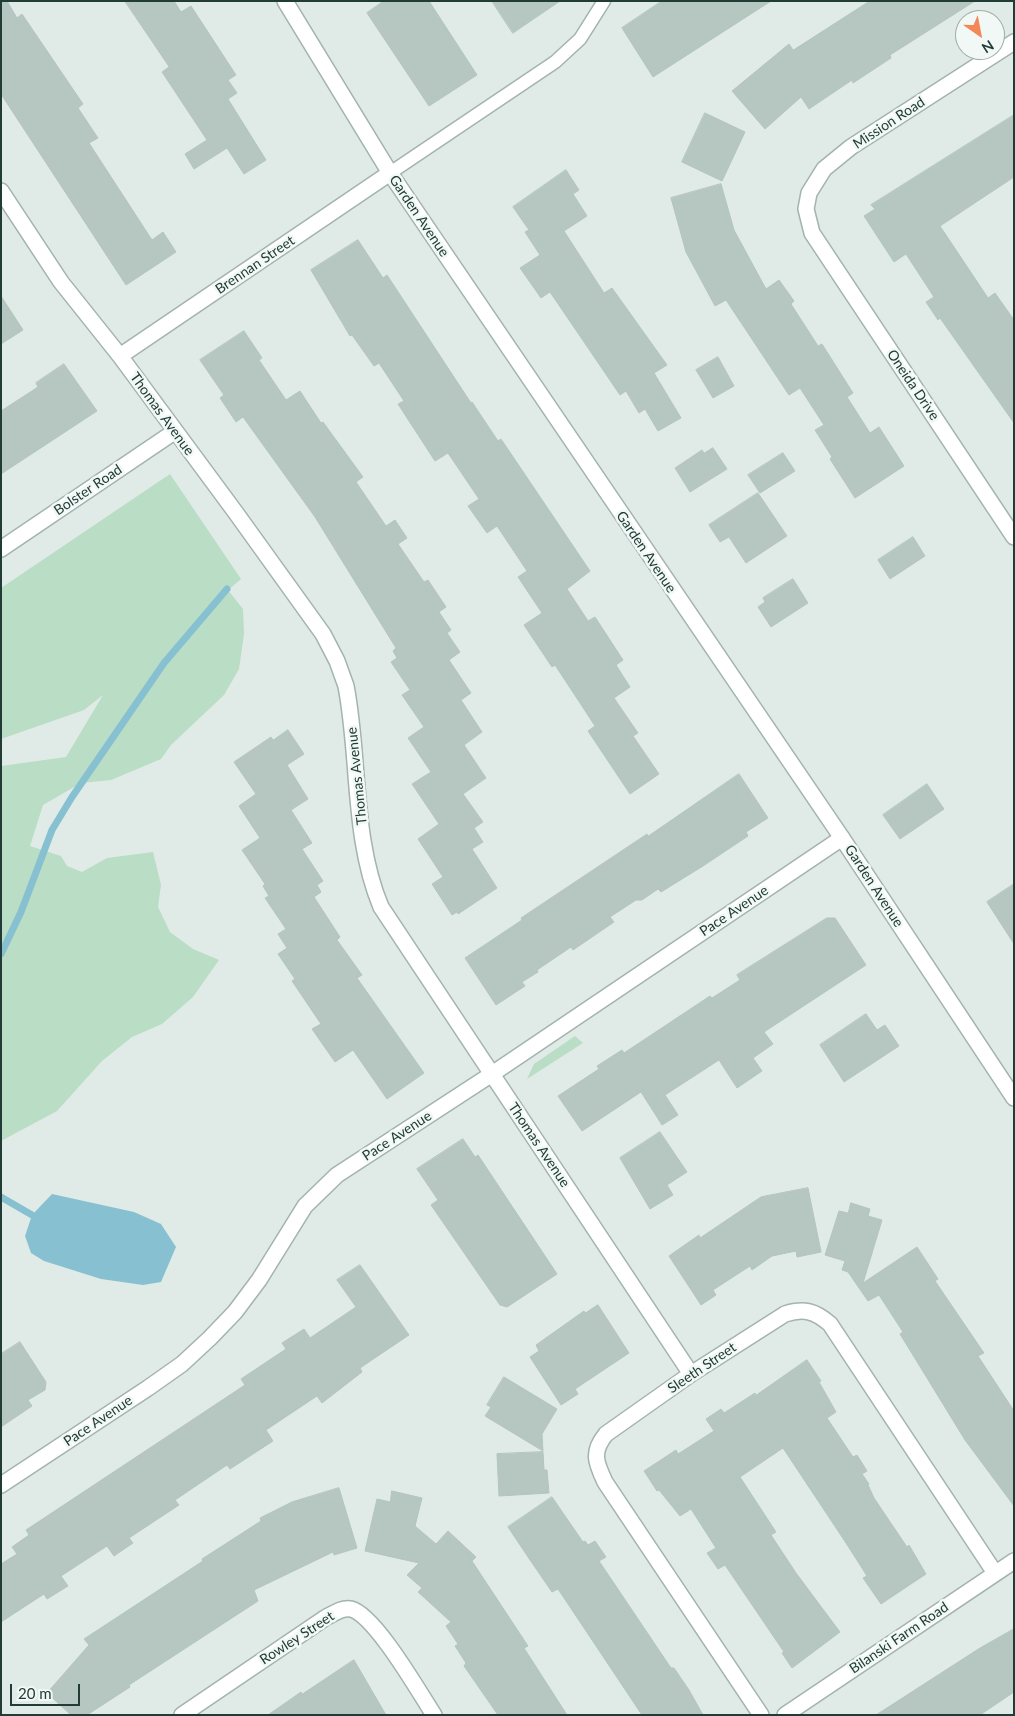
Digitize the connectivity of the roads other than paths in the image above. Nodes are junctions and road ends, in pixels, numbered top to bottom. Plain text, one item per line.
1 (284, 1) edge
2 (604, 1) edge
3 (1014, 42) edge
4 (390, 173) junction
5 (1, 190) edge
6 (812, 233) joint
7 (120, 356) junction
8 (174, 432) junction
9 (1014, 537) edge
10 (1, 549) edge
11 (842, 838) junction
12 (492, 1074) junction
13 (1014, 1098) edge
14 (690, 1374) junction
15 (1, 1485) edge
16 (1014, 1562) edge
17 (995, 1573) junction
18 (182, 1715) edge
19 (434, 1715) edge
20 (761, 1715) edge
21 (785, 1715) edge

1 - 4 street, Garden Avenue
2 - 4 lane
3 - 6 street, Mission Road
4 - 7 street, Brennan Street
4 - 11 street, Garden Avenue
5 - 7 street, Thomas Avenue
6 - 9 street, Oneida Drive
7 - 8 street, Thomas Avenue
8 - 10 street, Bolster Road
8 - 12 street, Thomas Avenue
11 - 12 street, Pace Avenue
11 - 13 street, Garden Avenue
12 - 14 street, Thomas Avenue
12 - 15 street, Pace Avenue
14 - 17 street, Sleeth Street
14 - 20 street, Sleeth Street
16 - 17 street, Bilanski Farm Road
17 - 21 street, Bilanski Farm Road
18 - 19 street, Rowley Street

